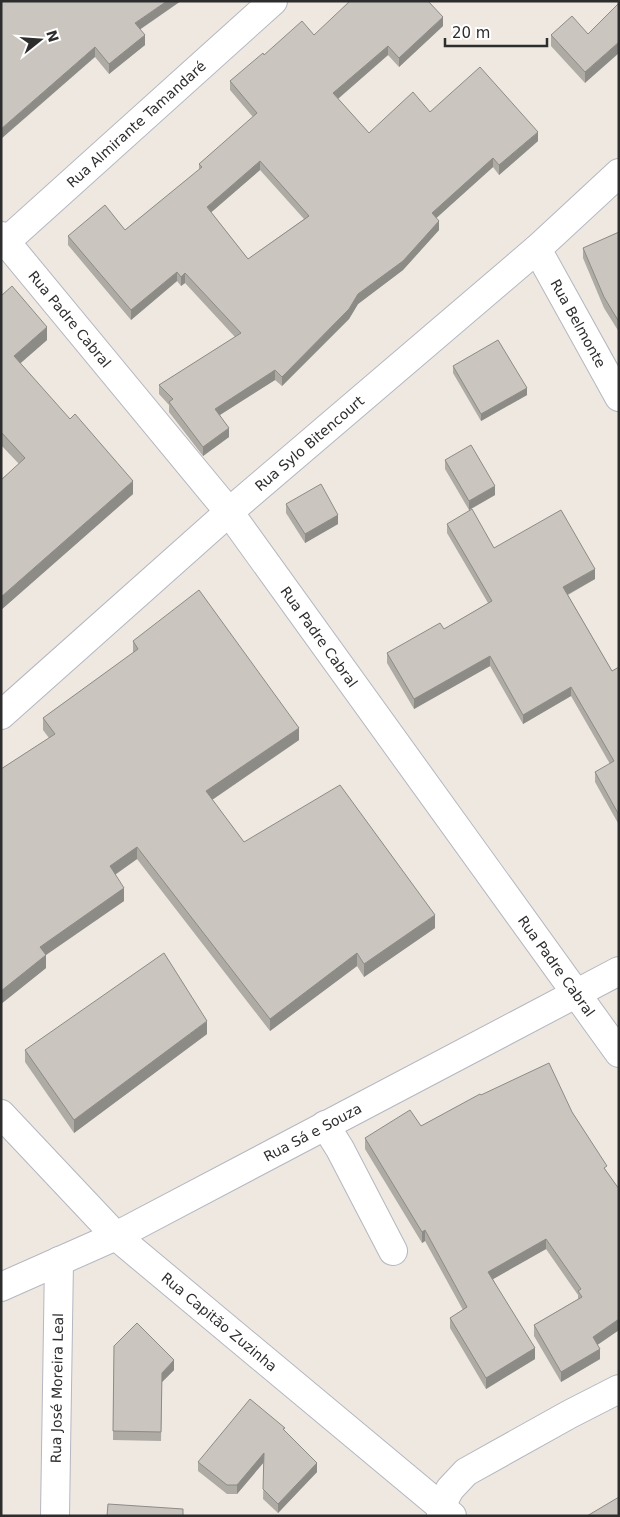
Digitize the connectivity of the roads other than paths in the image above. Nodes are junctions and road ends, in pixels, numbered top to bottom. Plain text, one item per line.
1 (273, 1) edge
2 (619, 173) edge
3 (3, 242) edge
4 (538, 249) junction
5 (619, 397) edge
6 (229, 512) junction
7 (1, 715) edge
8 (619, 971) edge
9 (576, 993) junction
10 (619, 1053) edge
11 (1, 1114) edge
12 (325, 1125) junction
13 (116, 1236) junction
14 (393, 1252) dead end
15 (58, 1261) junction
16 (1, 1287) edge
17 (619, 1389) edge
18 (445, 1512) edge
19 (55, 1516) edge

1 - 3 street, Rua Almirante Tamandaré
2 - 4 street, Rua Sylo Bitencourt
3 - 6 street, Rua Padre Cabral
4 - 5 street, Rua Belmonte
4 - 6 street, Rua Sylo Bitencourt
6 - 7 street, Rua Sylo Bitencourt
6 - 9 street, Rua Padre Cabral
8 - 9 street, Rua Sá e Souza
9 - 10 street, Rua Padre Cabral
9 - 12 street, Rua Sá e Souza
11 - 13 street, Rua Capitão Zuzinha
12 - 13 street, Rua Sá e Souza
12 - 14 street
13 - 15 street, Rua Sá e Souza
13 - 18 street, Rua Capitão Zuzinha
15 - 16 street, Rua Sá e Souza
15 - 19 street, Rua José Moreira Leal
17 - 18 street

